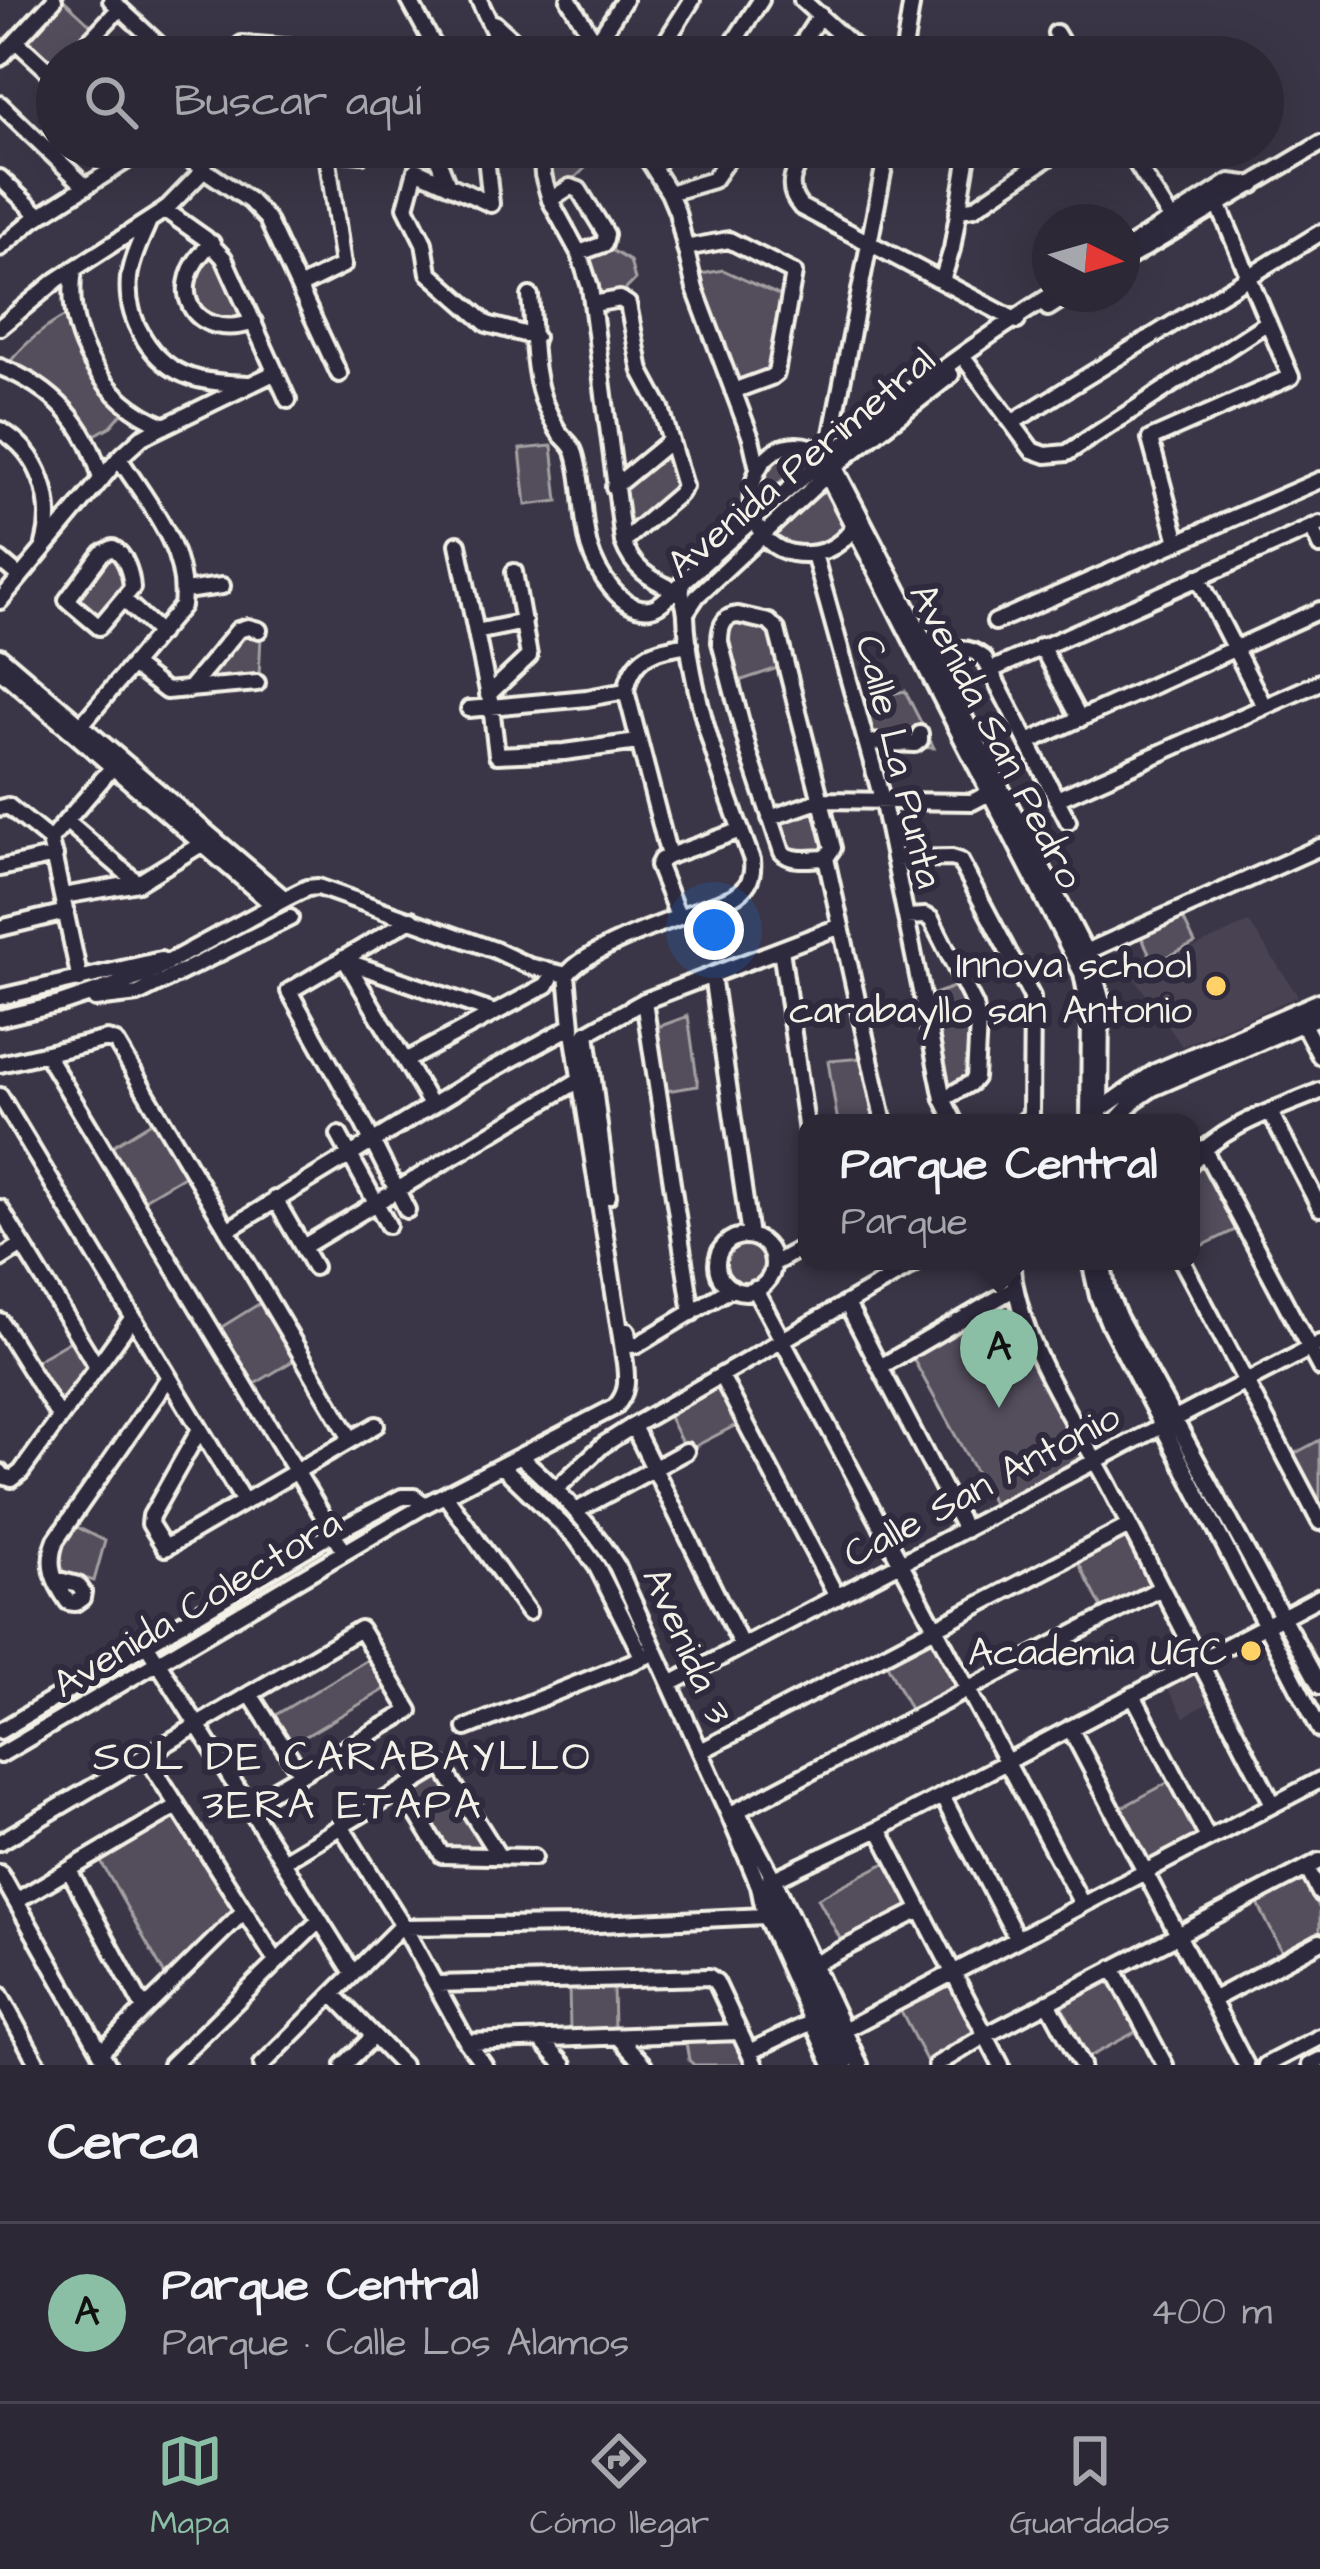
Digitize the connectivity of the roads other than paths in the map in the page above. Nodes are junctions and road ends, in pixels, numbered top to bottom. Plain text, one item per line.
1 (54, 0) edge
2 (409, 0) edge
3 (569, 0) edge
4 (624, 0) edge
5 (692, 0) edge
6 (760, 0) edge
7 (802, 0) edge
8 (912, 0) edge
9 (116, 4) edge
10 (481, 5) edge
11 (820, 15) junction
12 (1056, 33) dead end
13 (91, 36) edge
14 (142, 36) edge
15 (429, 36) edge
16 (496, 36) edge
17 (508, 36) edge
18 (591, 36) edge
19 (604, 36) edge
20 (669, 36) edge
21 (737, 36) edge
22 (806, 36) edge
23 (842, 36) edge
24 (906, 36) edge
25 (1058, 36) edge
26 (16, 41) junction
27 (0, 58) edge
28 (36, 59) edge
29 (0, 104) edge
30 (36, 139) edge
31 (1320, 144) edge
32 (1284, 166) edge
33 (66, 168) edge
34 (110, 168) edge
35 (201, 168) edge
36 (329, 168) edge
37 (442, 168) edge
38 (487, 168) edge
39 (542, 168) edge
40 (654, 168) edge
41 (721, 168) edge
42 (797, 168) edge
43 (883, 168) edge
44 (966, 168) edge
45 (1035, 168) edge
46 (1139, 168) edge
47 (1281, 168) edge
48 (204, 170) junction
49 (0, 178) edge
50 (448, 185) junction
51 (1254, 185) junction
52 (86, 187) junction
53 (669, 193) junction
54 (550, 200) junction
55 (1220, 206) junction
56 (165, 210) junction
57 (958, 210) junction
58 (40, 216) junction
59 (1171, 219) junction
60 (148, 223) junction
61 (1320, 232) edge
62 (1140, 239) edge
63 (212, 244) junction
64 (870, 245) junction
65 (0, 248) edge
66 (685, 248) junction
67 (1140, 252) edge
68 (579, 253) junction
69 (74, 268) junction
70 (1249, 276) junction
71 (942, 281) junction
72 (299, 287) junction
73 (530, 296) dead end
74 (0, 303) edge
75 (593, 304) junction
76 (1032, 311) edge
77 (1036, 312) edge
78 (6, 322) edge
79 (254, 322) junction
80 (1017, 322) junction
81 (1268, 322) junction
82 (535, 337) junction
83 (968, 362) junction
84 (0, 367) edge
85 (276, 372) junction
86 (339, 374) dead end
87 (251, 384) junction
88 (733, 391) junction
89 (288, 400) dead end
90 (838, 413) junction
91 (1013, 422) junction
92 (165, 426) junction
93 (860, 429) junction
94 (0, 430) edge
95 (751, 438) junction
96 (670, 441) junction
97 (779, 449) junction
98 (119, 458) junction
99 (828, 464) junction
100 (758, 469) junction
101 (101, 480) junction
102 (1320, 480) edge
103 (614, 487) junction
104 (754, 517) junction
105 (856, 522) junction
106 (1316, 526) edge
107 (765, 536) junction
108 (623, 542) junction
109 (1178, 542) junction
110 (458, 544) dead end
111 (1320, 546) edge
112 (43, 549) junction
113 (814, 554) junction
114 (0, 560) edge
115 (514, 572) dead end
116 (643, 574) junction
117 (20, 577) junction
118 (1198, 577) junction
119 (222, 586) dead end
120 (679, 586) junction
121 (184, 591) junction
122 (123, 599) junction
123 (0, 601) edge
124 (659, 604) junction
125 (1320, 610) edge
126 (687, 611) junction
127 (524, 622) junction
128 (994, 622) dead end
129 (259, 630) dead end
130 (476, 632) junction
131 (160, 633) junction
132 (688, 644) junction
133 (1041, 646) junction
134 (1235, 649) junction
135 (0, 656) edge
136 (934, 661) junction
137 (133, 665) junction
138 (0, 670) edge
139 (991, 670) junction
140 (257, 682) dead end
141 (1320, 682) edge
142 (188, 690) junction
143 (626, 691) junction
144 (490, 701) junction
145 (1264, 706) junction
146 (469, 709) dead end
147 (1080, 719) junction
148 (82, 724) junction
149 (638, 742) junction
150 (866, 742) junction
151 (1028, 742) junction
152 (904, 743) dead end
153 (117, 762) junction
154 (995, 790) junction
155 (882, 799) junction
156 (1057, 799) junction
157 (821, 800) junction
158 (2, 805) edge
159 (770, 818) junction
160 (66, 821) junction
161 (1068, 821) dead end
162 (740, 830) junction
163 (207, 840) junction
164 (1320, 847) edge
165 (52, 848) junction
166 (669, 856) junction
167 (826, 858) junction
168 (894, 860) junction
169 (0, 868) edge
170 (138, 883) junction
171 (63, 896) junction
172 (279, 902) junction
173 (676, 911) dead end
174 (66, 912) junction
175 (906, 917) junction
176 (290, 918) dead end
177 (411, 919) junction
178 (841, 926) junction
179 (0, 928) edge
180 (781, 949) junction
181 (1086, 952) junction
182 (178, 956) junction
183 (346, 961) junction
184 (1088, 972) junction
185 (560, 974) junction
186 (712, 976) junction
187 (80, 980) junction
188 (0, 997) edge
189 (644, 1001) junction
190 (1320, 1001) edge
191 (60, 1004) junction
192 (495, 1012) junction
193 (1320, 1016) edge
194 (0, 1018) edge
195 (1303, 1024) junction
196 (572, 1026) junction
197 (46, 1054) junction
198 (1320, 1056) edge
199 (405, 1061) junction
200 (0, 1064) edge
201 (581, 1079) junction
202 (1320, 1091) edge
203 (0, 1096) edge
204 (943, 1099) junction
205 (431, 1105) junction
206 (1270, 1112) junction
207 (804, 1114) edge
208 (882, 1114) edge
209 (950, 1114) edge
210 (1031, 1114) edge
211 (1095, 1114) edge
212 (1100, 1114) edge
213 (1122, 1114) edge
214 (339, 1135) dead end
215 (372, 1141) junction
216 (1203, 1148) junction
217 (1200, 1152) edge
218 (350, 1154) junction
219 (397, 1189) junction
220 (275, 1199) junction
221 (375, 1202) junction
222 (0, 1208) edge
223 (1320, 1208) edge
224 (407, 1210) dead end
225 (388, 1226) dead end
226 (226, 1229) junction
227 (749, 1236) junction
228 (22, 1245) junction
229 (303, 1246) junction
230 (798, 1250) edge
231 (0, 1259) edge
232 (773, 1264) junction
233 (314, 1268) dead end
234 (905, 1270) edge
235 (1012, 1270) edge
236 (1092, 1270) edge
237 (1104, 1270) edge
238 (1187, 1270) edge
239 (732, 1288) junction
240 (755, 1289) junction
241 (1014, 1289) junction
242 (847, 1304) junction
243 (692, 1313) junction
244 (133, 1317) junction
245 (0, 1321) edge
246 (781, 1341) junction
247 (1315, 1346) edge
248 (880, 1366) junction
249 (97, 1367) junction
250 (1320, 1368) edge
251 (169, 1376) junction
252 (721, 1376) junction
253 (1246, 1382) junction
254 (60, 1418) junction
255 (1170, 1422) junction
256 (376, 1425) dead end
257 (633, 1426) junction
258 (200, 1429) junction
259 (351, 1439) junction
260 (686, 1451) dead end
261 (521, 1457) junction
262 (1096, 1461) junction
263 (502, 1466) junction
264 (654, 1468) junction
265 (0, 1472) edge
266 (296, 1472) junction
267 (556, 1489) junction
268 (445, 1495) junction
269 (244, 1502) junction
270 (425, 1505) junction
271 (576, 1511) junction
272 (1320, 1522) edge
273 (1130, 1526) junction
274 (964, 1530) junction
275 (333, 1533) junction
276 (344, 1551) junction
277 (900, 1564) junction
278 (55, 1579) dead end
279 (1161, 1588) junction
280 (837, 1597) junction
281 (1320, 1597) edge
282 (528, 1612) dead end
283 (1283, 1616) junction
284 (1265, 1625) junction
285 (934, 1628) junction
286 (146, 1645) junction
287 (742, 1646) junction
288 (650, 1655) junction
289 (1199, 1660) junction
290 (158, 1664) junction
291 (672, 1683) junction
292 (1320, 1686) edge
293 (968, 1690) junction
294 (250, 1694) junction
295 (1133, 1695) junction
296 (197, 1725) junction
297 (466, 1728) dead end
298 (1070, 1728) junction
299 (1320, 1730) edge
300 (0, 1731) edge
301 (701, 1751) junction
302 (0, 1755) edge
303 (146, 1756) junction
304 (1006, 1762) junction
305 (301, 1774) junction
306 (1320, 1780) edge
307 (402, 1790) junction
308 (942, 1796) junction
309 (1273, 1804) junction
310 (248, 1805) junction
311 (177, 1806) junction
312 (733, 1813) junction
313 (341, 1826) junction
314 (879, 1829) junction
315 (1208, 1838) junction
316 (0, 1842) edge
317 (498, 1855) junction
318 (534, 1857) dead end
319 (283, 1861) junction
320 (1313, 1864) edge
321 (69, 1870) junction
322 (1145, 1871) junction
323 (0, 1873) edge
324 (766, 1883) junction
325 (1320, 1893) edge
326 (16, 1901) junction
327 (1082, 1904) junction
328 (920, 1910) junction
329 (244, 1911) junction
330 (765, 1916) junction
331 (320, 1920) junction
332 (404, 1927) junction
333 (1178, 1934) junction
334 (1017, 1939) junction
335 (1320, 1942) edge
336 (276, 1961) junction
337 (814, 1964) junction
338 (1113, 1968) junction
339 (953, 1972) junction
340 (353, 1973) junction
341 (436, 1984) junction
342 (333, 1994) junction
343 (0, 1995) edge
344 (1212, 2000) junction
345 (1048, 2002) junction
346 (144, 2009) junction
347 (812, 2023) junction
348 (844, 2030) junction
349 (740, 2032) junction
350 (986, 2035) junction
351 (374, 2036) junction
352 (618, 2037) junction
353 (1320, 2037) edge
354 (540, 2039) junction
355 (467, 2042) junction
356 (104, 2058) edge
357 (752, 2059) edge
358 (1320, 2060) edge
359 (269, 2062) edge
360 (38, 2065) edge
361 (171, 2065) edge
362 (344, 2065) edge
363 (402, 2065) edge
364 (484, 2065) edge
365 (564, 2065) edge
366 (644, 2065) edge
367 (832, 2065) edge
368 (845, 2065) edge
369 (860, 2065) edge
370 (935, 2065) edge
371 (1001, 2065) edge
372 (1082, 2065) edge
373 (1165, 2065) edge
374 (1246, 2065) edge
375 (1266, 2065) edge
376 (1310, 2065) edge

1 - 26 street
2 - 15 street
3 - 18 street
4 - 19 street
5 - 20 street
6 - 21 street
7 - 11 street
8 - 24 street
9 - 13 street
9 - 14 street
10 - 16 street
10 - 17 street
11 - 22 street
11 - 23 street
12 - 25 street
26 - 27 street
26 - 28 street
29 - 30 street
31 - 32 street
33 - 52 street
34 - 52 street
35 - 48 street
36 - 72 street
37 - 50 street
38 - 50 street
39 - 54 street
40 - 53 street
41 - 53 street
42 - 64 street
43 - 64 street
44 - 57 street
45 - 57 street
46 - 59 street
47 - 51 street
48 - 56 street
48 - 72 street
49 - 58 street
50 - 82 street
51 - 55 street
51 - 59 street
52 - 58 street
53 - 66 street
54 - 68 street
54 - 68 street
55 - 67 street
55 - 70 street
56 - 60 street
56 - 63 street
57 - 71 street
58 - 65 street
59 - 62 street
60 - 69 street
60 - 87 street
61 - 70 street
63 - 79 street
63 - 79 street
64 - 71 street
64 - 90 street
66 - 88 street
66 - 88 street
68 - 75 street
69 - 78 street
69 - 92 street
70 - 81 street
70 - 91 street
71 - 80 street
72 - 86 street
73 - 82 street
74 - 78 street
75 - 96 street
75 - 103 street
76 - 80 street, Avenida Perimetral
77 - 80 street, Avenida Perimetral
79 - 85 street
80 - 83 street, Avenida Perimetral
80 - 93 street, Avenida Perimetral
81 - 91 street
81 - 109 street
82 - 124 street
83 - 91 street
83 - 99 street, Avenida Perimetral
84 - 101 street
85 - 87 street
85 - 89 street
87 - 92 street
88 - 95 street
90 - 93 street
90 - 99 street
92 - 98 street
93 - 99 street, Avenida Perimetral
94 - 112 street
95 - 97 street
95 - 100 street
96 - 103 street
96 - 108 street
97 - 99 street
97 - 100 street
98 - 101 street
98 - 121 street
99 - 104 street, Avenida Perimetral
99 - 105 street, Avenida San Pedro
99 - 107 street, Avenida Perimetral
100 - 104 street
101 - 112 street
102 - 109 street
103 - 108 street
104 - 107 street
104 - 120 street, Avenida Perimetral
105 - 113 street
105 - 136 street, Avenida San Pedro
105 - 154 street, Avenida San Pedro
106 - 111 street
106 - 118 street
107 - 113 street
107 - 126 street, Avenida Perimetral
108 - 116 street
109 - 128 street
110 - 130 street
112 - 117 street
113 - 150 street, Calle La Punta
114 - 117 street
115 - 127 street
116 - 120 street
116 - 124 street
117 - 123 street
118 - 133 street
118 - 134 street
119 - 121 street
120 - 124 street
120 - 126 street, Avenida Perimetral
121 - 131 street
122 - 122 street
122 - 131 street
124 - 126 street
125 - 134 street
126 - 132 street
127 - 130 street
127 - 144 street
129 - 142 street
130 - 144 street
131 - 137 street
132 - 143 street
132 - 162 street
133 - 139 street
133 - 147 street
134 - 145 street
134 - 147 street
135 - 148 street
136 - 139 street
136 - 154 street, Avenida San Pedro
137 - 142 street
137 - 148 street
138 - 153 street
139 - 151 street
140 - 142 street
141 - 145 street
143 - 144 street
143 - 149 street
144 - 146 street
144 - 149 street
145 - 156 street
147 - 151 street
148 - 153 street
149 - 166 street
150 - 152 street
150 - 155 street, Calle La Punta
151 - 156 street
153 - 160 street
153 - 163 street
154 - 155 street
154 - 181 street, Avenida San Pedro
154 - 184 street, Avenida San Pedro
155 - 157 street
155 - 168 street, Calle La Punta
156 - 161 street
157 - 159 street
157 - 159 street
157 - 167 street
158 - 165 street
159 - 167 street
160 - 165 street
160 - 170 street
162 - 166 street
162 - 185 street
163 - 170 street
163 - 172 street
164 - 181 street
165 - 169 street
165 - 171 street
166 - 173 street
167 - 178 street
168 - 175 street, Calle La Punta
168 - 210 street
170 - 171 street
171 - 174 street
172 - 177 street
172 - 182 street
174 - 179 street
174 - 187 street
175 - 204 street, Calle La Punta
175 - 204 street
176 - 191 street
177 - 183 street
177 - 185 street
178 - 180 street
178 - 208 street
180 - 186 street
180 - 207 street
181 - 184 street, Avenida San Pedro
182 - 187 street
182 - 191 street
183 - 192 street
183 - 199 street
183 - 215 street
184 - 211 street, Avenida San Pedro
185 - 192 street
185 - 196 street, Avenida Colectora
186 - 189 street
186 - 227 street
187 - 188 street
189 - 243 street
189 - 243 street
190 - 212 street
191 - 194 street
192 - 199 street
193 - 195 street
195 - 198 street
195 - 213 street
196 - 201 street, Avenida Colectora
196 - 205 street
197 - 200 street
197 - 226 street
197 - 266 street
199 - 205 street
201 - 219 street
201 - 261 street, Avenida Colectora
202 - 206 street
203 - 244 street
204 - 209 street, Calle La Punta
205 - 215 street
206 - 216 street
206 - 223 street
214 - 218 street
215 - 218 street
215 - 219 street
216 - 217 street
216 - 247 street
218 - 220 street
218 - 221 street
219 - 221 street
219 - 224 street
220 - 226 street
220 - 229 street
221 - 225 street
221 - 229 street
222 - 228 street
226 - 259 street
227 - 232 street
227 - 239 street
228 - 231 street
228 - 249 street
229 - 233 street
230 - 232 street
232 - 240 street
234 - 242 street
235 - 241 street
236 - 255 street
237 - 255 street
238 - 253 street
239 - 240 street
239 - 243 street
240 - 246 street
241 - 248 street
241 - 262 street
242 - 246 street
242 - 248 street
244 - 249 street
244 - 251 street
245 - 254 street
246 - 252 street
246 - 277 street
247 - 250 street
247 - 253 street, Calle San Antonio
248 - 274 street
249 - 254 street
251 - 258 street
251 - 278 street
252 - 257 street
252 - 280 street
253 - 255 street, Calle San Antonio
253 - 272 street
254 - 265 street
255 - 262 street, Calle San Antonio
255 - 283 street
255 - 284 street
256 - 259 street
257 - 264 street
257 - 267 street
258 - 269 street
258 - 269 street
259 - 266 street
260 - 264 street
261 - 263 street, Avenida Colectora
261 - 267 street, Avenida 3
262 - 273 street
262 - 274 street, Calle San Antonio
263 - 268 street, Avenida Colectora
263 - 288 street
264 - 271 street
264 - 287 street
266 - 269 street
266 - 275 street
267 - 271 street, Avenida 3
268 - 270 street, Avenida Colectora
268 - 282 street
270 - 275 street, Avenida Colectora
270 - 276 street, Avenida Colectora
271 - 288 street, Avenida 3
273 - 279 street
273 - 285 street
274 - 277 street, Calle San Antonio
275 - 276 street
275 - 286 street, Avenida Colectora
276 - 290 street, Avenida Colectora
277 - 280 street, Calle San Antonio
277 - 285 street
279 - 289 street
279 - 293 street
280 - 287 street, Calle San Antonio
281 - 283 street
283 - 284 street
283 - 292 street
284 - 289 street
284 - 299 street
285 - 293 street
285 - 301 street
286 - 290 street
286 - 300 street, Avenida Colectora
287 - 291 street, Calle San Antonio
288 - 291 street, Avenida 3
288 - 297 street
289 - 295 street
289 - 309 street
290 - 296 street
290 - 302 street, Avenida Colectora
291 - 301 street, Avenida 3
293 - 304 street
293 - 312 street
294 - 296 street
294 - 305 street
294 - 305 street
295 - 298 street
295 - 315 street
296 - 303 street
296 - 310 street
298 - 304 street
298 - 322 street
301 - 312 street, Avenida 3
303 - 311 street
303 - 316 street
304 - 308 street
304 - 327 street
305 - 310 street
306 - 309 street
307 - 313 street
307 - 317 street
307 - 317 street
308 - 314 street
308 - 334 street
309 - 315 street
310 - 319 street
311 - 321 street
311 - 329 street
312 - 324 street, Avenida 3
313 - 319 street
313 - 332 street
314 - 324 street
314 - 328 street
315 - 322 street
317 - 318 street
319 - 331 street
320 - 325 street
320 - 333 street
321 - 326 street
321 - 346 street
322 - 327 street
322 - 333 street
323 - 326 street
324 - 330 street, Avenida 3
324 - 337 street
324 - 368 street, Avenida 3
326 - 356 street
327 - 334 street
328 - 337 street
328 - 339 street
329 - 336 street
329 - 346 street
330 - 332 street
330 - 347 street, Avenida 3
331 - 336 street
331 - 340 street
332 - 340 street
332 - 341 street
333 - 338 street
333 - 344 street
334 - 339 street
335 - 344 street
336 - 361 street
337 - 348 street
338 - 345 street
338 - 373 street
339 - 348 street
339 - 350 street
340 - 342 street
341 - 349 street
341 - 355 street
342 - 351 street
342 - 359 street
343 - 360 street
344 - 374 street
345 - 350 street
345 - 372 street
346 - 356 street
347 - 357 street
347 - 367 street, Avenida 3
348 - 369 street
349 - 352 street
349 - 357 street
350 - 370 street
350 - 371 street
351 - 362 street
351 - 363 street
352 - 354 street
352 - 366 street
353 - 375 street
354 - 355 street
354 - 365 street
355 - 364 street
358 - 376 street

